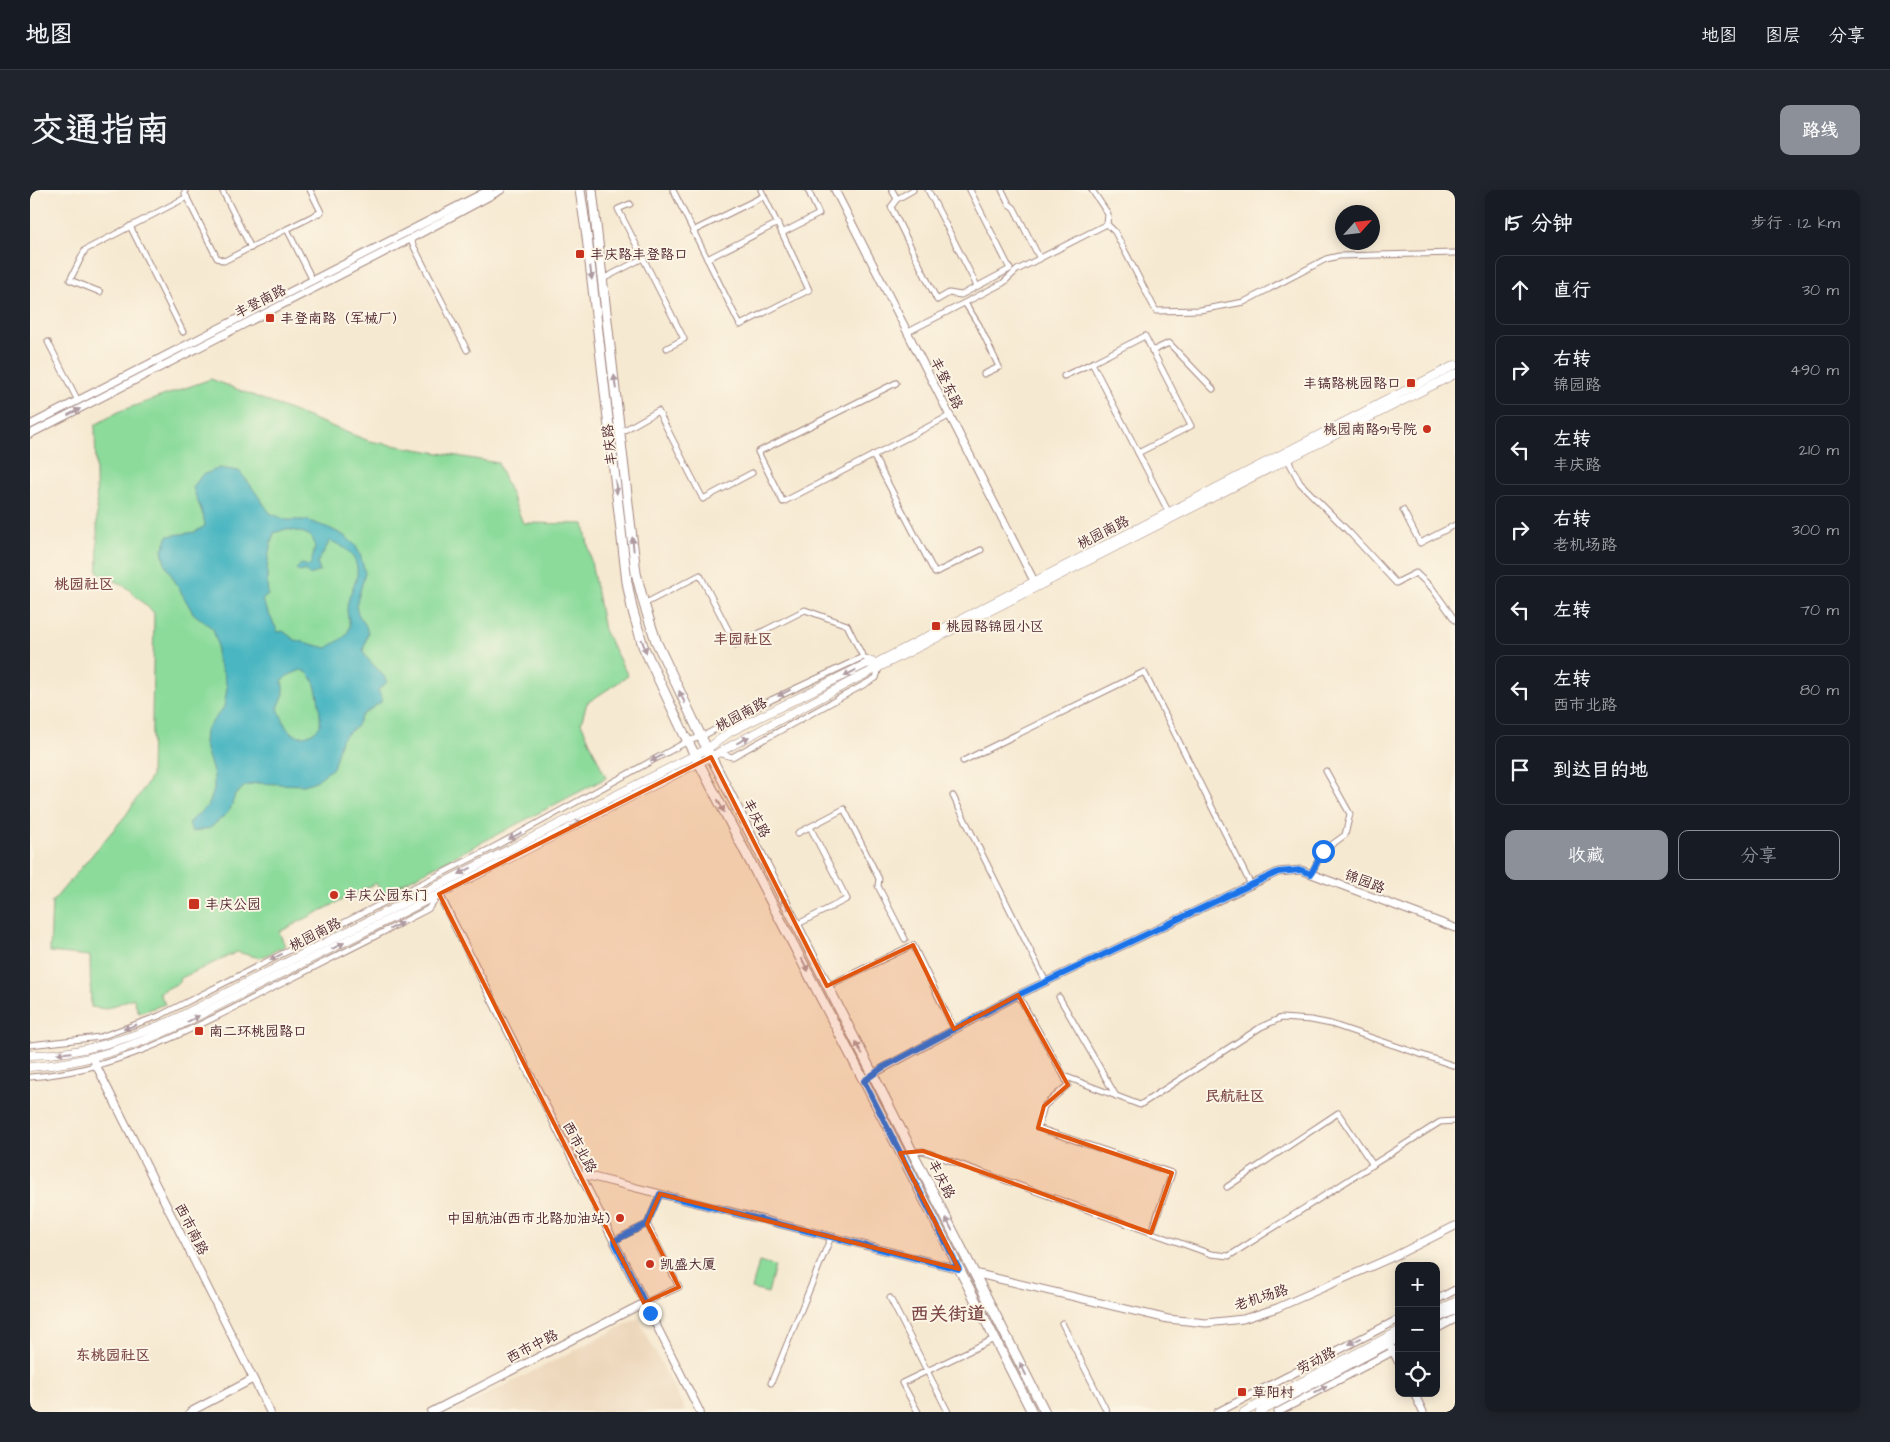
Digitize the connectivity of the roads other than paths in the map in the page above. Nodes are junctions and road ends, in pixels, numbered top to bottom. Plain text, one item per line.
1 (185, 190) edge
2 (222, 190) edge
3 (310, 190) edge
4 (489, 190) edge
5 (501, 190) edge
6 (580, 190) edge
7 (592, 190) edge
8 (673, 190) edge
9 (761, 190) edge
10 (808, 190) edge
11 (835, 190) edge
12 (892, 190) edge
13 (913, 190) edge
14 (928, 190) edge
15 (970, 190) edge
16 (1002, 190) edge
17 (1092, 190) edge
18 (764, 196) junction
19 (187, 197) junction
20 (897, 199) junction
21 (630, 204) dead end
22 (778, 223) junction
23 (1107, 224) junction
24 (130, 226) junction
25 (287, 229) junction
26 (694, 232) junction
27 (782, 233) junction
28 (410, 239) junction
29 (251, 248) junction
30 (1455, 254) edge
31 (643, 258) junction
32 (707, 259) junction
33 (1040, 259) junction
34 (603, 278) junction
35 (313, 281) junction
36 (977, 286) junction
37 (100, 292) dead end
38 (965, 303) junction
39 (182, 332) dead end
40 (908, 332) junction
41 (48, 342) dead end
42 (668, 348) dead end
43 (467, 350) dead end
44 (1152, 351) junction
45 (1092, 363) junction
46 (1455, 366) edge
47 (984, 374) dead end
48 (1455, 374) edge
49 (1064, 376) dead end
50 (896, 383) dead end
51 (1213, 389) dead end
52 (78, 401) junction
53 (949, 416) junction
54 (30, 425) edge
55 (621, 432) junction
56 (30, 434) edge
57 (1138, 453) junction
58 (874, 455) junction
59 (1288, 460) junction
60 (752, 473) dead end
61 (1403, 510) dead end
62 (1169, 512) junction
63 (1455, 525) edge
64 (981, 550) dead end
65 (1036, 584) junction
66 (644, 604) junction
67 (1455, 620) edge
68 (864, 657) junction
69 (878, 665) junction
70 (701, 737) junction
71 (688, 741) junction
72 (712, 753) junction
73 (698, 758) junction
74 (963, 761) dead end
75 (1326, 771) dead end
76 (953, 796) dead end
77 (810, 827) junction
78 (798, 833) dead end
79 (1311, 874) junction
80 (1251, 885) junction
81 (438, 894) junction
82 (796, 925) junction
83 (1455, 928) edge
84 (904, 939) dead end
85 (1046, 982) junction
86 (828, 986) junction
87 (1018, 995) junction
88 (1059, 997) dead end
89 (954, 1029) junction
90 (30, 1045) edge
91 (30, 1055) edge
92 (94, 1061) junction
93 (1455, 1066) edge
94 (30, 1067) edge
95 (872, 1074) junction
96 (1064, 1076) junction
97 (30, 1077) edge
98 (864, 1081) junction
99 (1116, 1096) junction
100 (1455, 1121) edge
101 (913, 1152) junction
102 (1373, 1165) junction
103 (580, 1174) junction
104 (1226, 1187) dead end
105 (660, 1194) junction
106 (647, 1224) junction
107 (1455, 1226) edge
108 (1151, 1233) junction
109 (830, 1237) junction
110 (614, 1241) junction
111 (959, 1269) junction
112 (974, 1274) junction
113 (1455, 1290) edge
114 (890, 1298) dead end
115 (1440, 1298) edge
116 (1455, 1302) edge
117 (644, 1303) junction
118 (1440, 1310) edge
119 (1455, 1310) edge
120 (1440, 1317) edge
121 (1455, 1319) edge
122 (1395, 1321) edge
123 (1062, 1323) dead end
124 (1440, 1327) edge
125 (1395, 1335) edge
126 (994, 1339) junction
127 (1395, 1339) edge
128 (1388, 1341) junction
129 (1395, 1349) edge
130 (1395, 1351) edge
131 (927, 1371) junction
132 (253, 1379) junction
133 (771, 1383) dead end
134 (1416, 1397) edge
135 (190, 1412) edge
136 (270, 1412) edge
137 (431, 1412) edge
138 (700, 1412) edge
139 (918, 1412) edge
140 (948, 1412) edge
141 (1032, 1412) edge
142 (1045, 1412) edge
143 (1107, 1412) edge
144 (1218, 1412) edge
145 (1244, 1412) edge
146 (1260, 1412) edge
147 (1278, 1412) edge
148 (1423, 1412) edge

1 - 19 street
2 - 29 street
3 - 25 street
4 - 35 street, 丰登南路
5 - 28 street, 丰登南路
6 -> 71 main road, 丰庆路
7 - 34 main road, 丰庆路
8 - 26 street
9 - 18 street
10 - 27 street
11 - 40 street, 丰登东路
12 - 20 street
13 - 20 street
14 - 36 street
15 - 36 street
16 - 33 street
17 - 23 street
18 - 22 street
18 - 26 street
19 - 24 street
19 - 29 street
20 - 36 street
21 - 31 street
22 - 27 street
22 - 32 street
23 - 30 street
23 - 33 street
24 - 37 street
24 - 39 street
25 - 29 street
25 - 35 street
26 - 32 street
27 - 32 street
28 - 43 street
56 -> 28 street, 丰登南路
31 - 34 street
31 - 42 street
33 - 38 street
55 -> 34 main road, 丰庆路
35 - 52 street, 丰登南路
38 - 40 street
38 - 47 street
40 - 53 street, 丰登东路
41 - 52 street
44 - 45 street
44 - 51 street
44 - 57 street
45 - 49 street
45 - 57 street
46 - 62 main road, 桃园南路
48 - 59 main road, 桃园南路
50 - 58 street
52 - 54 street, 丰登南路
53 - 58 street
53 - 65 street, 丰登东路
55 - 60 street
66 -> 55 main road, 丰庆路
57 - 62 street
58 - 64 street
59 - 65 main road, 桃园南路
59 - 67 street
61 - 63 street
62 - 65 main road, 桃园南路
65 - 69 main road, 桃园南路
66 - 68 street
70 -> 66 main road, 丰庆路
68 - 69 street
68 -> 70 street
72 -> 69 main road, 桃园南路
69 -> 72 main road, 桃园南路
70 - 71 street
70 - 72 main road, 丰庆路
71 - 73 main road, 丰庆路
71 -> 90 street
72 - 73 main road, 桃园南路
82 -> 72 main road, 丰庆路
81 -> 73 main road, 桃园南路
73 -> 91 main road, 桃园南路
73 -> 98 main road, 丰庆路
74 - 80 street
75 - 79 street
76 - 85 street
77 - 78 street
77 - 82 street
77 - 84 street
79 - 80 street, 锦园路
79 - 83 street, 锦园路
80 - 85 street, 锦园路
92 -> 81 main road, 桃园南路
81 - 103 street, 西市北路
82 - 86 main road, 丰庆路
85 - 87 street, 锦园路
86 - 89 street
95 -> 86 main road, 丰庆路
87 - 89 street, 锦园路
87 - 96 street
88 - 99 street
89 - 95 street, 锦园路
92 - 94 main road, 桃园南路
92 - 97 street
92 - 132 street, 西市南路
93 - 99 street
95 - 98 street, 锦园路
95 - 101 main road, 丰庆路
96 - 99 street
96 - 108 street
98 - 111 main road, 丰庆路
100 - 102 street
101 - 108 street
112 -> 101 main road, 丰庆路
102 - 104 street
102 - 108 street
103 - 105 street
103 - 110 street, 西市北路
105 - 106 street
105 - 109 street
106 - 110 street
106 - 117 street
107 - 112 street, 老机场路
109 - 111 street
109 - 133 street
110 - 117 street, 西市北路
111 - 126 main road, 丰庆路
142 -> 112 main road, 丰庆路
113 - 115 street
114 - 131 street
116 - 118 main road
117 - 137 street, 西市中路
117 - 138 street, 西市北路
119 - 120 main road
121 - 124 street
122 -> 144 street
123 - 143 street
125 - 128 main road, 劳动路
126 - 131 street
126 - 141 main road, 丰庆路
127 - 128 main road, 劳动路
128 - 129 street
128 - 145 main road, 劳动路
128 - 146 main road, 劳动路
147 -> 130 street
131 - 139 street
131 - 140 street
132 - 135 street
132 - 136 street, 西市南路
134 - 148 street

